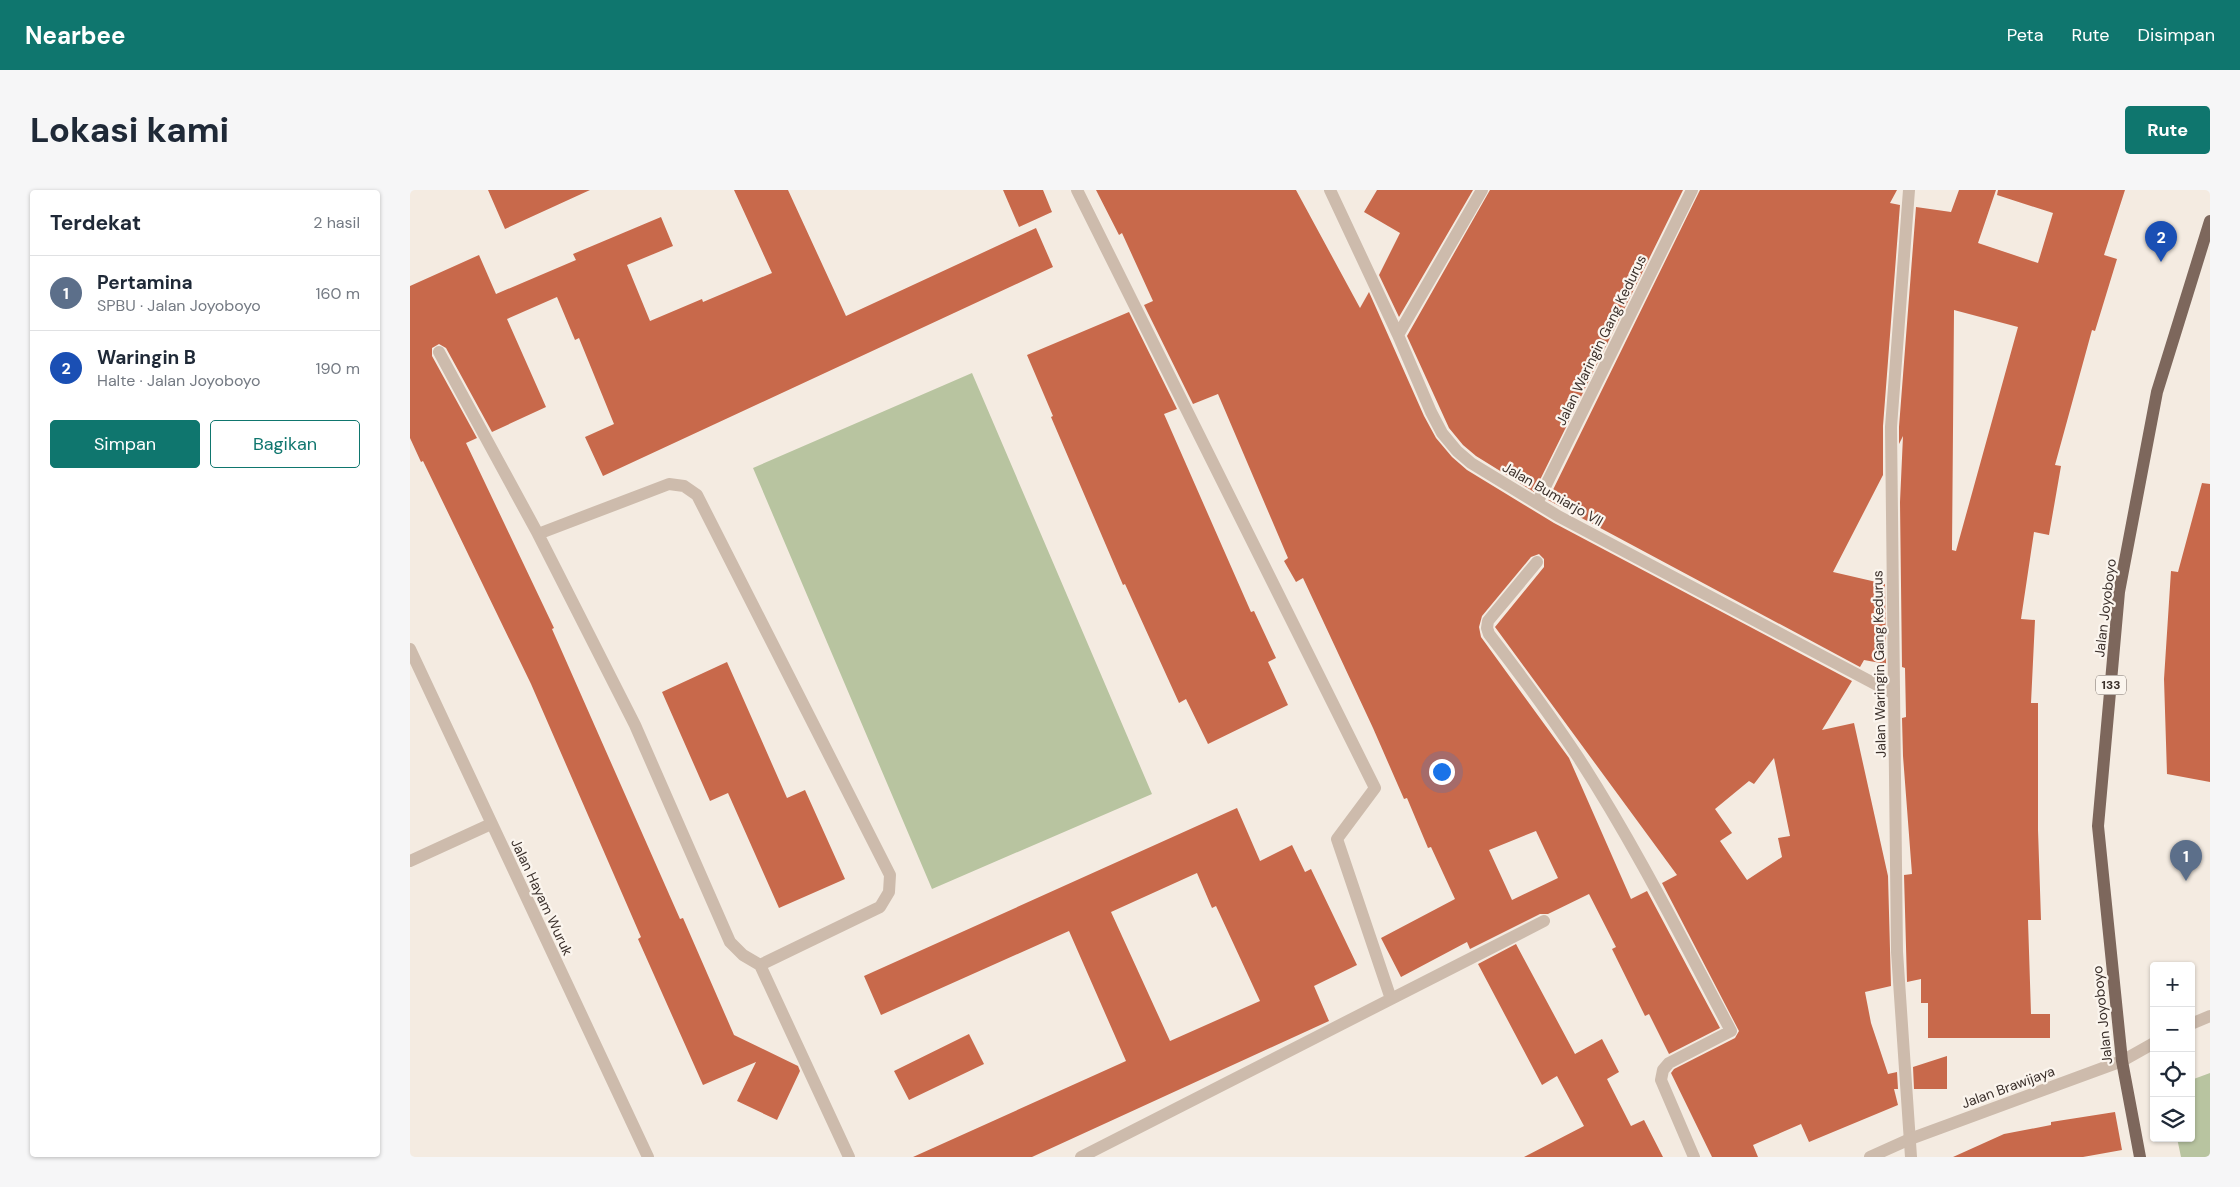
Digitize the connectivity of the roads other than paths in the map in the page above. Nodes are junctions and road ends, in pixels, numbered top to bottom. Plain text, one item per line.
1 (1077, 190) edge
2 (1330, 190) edge
3 (1482, 190) edge
4 (1692, 190) edge
5 (1909, 190) edge
6 (2210, 221) edge
7 (1398, 335) junction
8 (439, 352) dead end
9 (1538, 503) junction
10 (538, 534) junction
11 (1537, 562) dead end
12 (410, 649) edge
13 (1894, 694) junction
14 (491, 824) junction
15 (410, 861) edge
16 (1544, 920) dead end
17 (760, 965) junction
18 (1391, 999) junction
19 (2210, 1016) edge
20 (2195, 1022) edge
21 (2150, 1045) edge
22 (2122, 1061) junction
23 (1910, 1139) junction
24 (648, 1157) edge
25 (849, 1157) edge
26 (1081, 1157) edge
27 (1694, 1157) edge
28 (1870, 1157) edge
29 (1911, 1157) edge
30 (2140, 1157) edge

1 - 18 street
2 - 7 street, Jalan Bumiarjo VII
3 - 7 street
4 - 9 street, Jalan Waringin Gang Kedurus
5 - 13 street, Jalan Waringin Gang Kedurus
6 - 22 main road, Jalan Joyoboyo / 133
7 - 9 street, Jalan Bumiarjo VII
8 - 10 street
9 - 13 street, Jalan Bumiarjo VII
10 - 17 street
10 - 17 street
11 - 27 street
12 - 14 street, Jalan Hayam Wuruk
13 - 23 street, Jalan Waringin Gang Kedurus
14 - 15 street
14 - 24 street, Jalan Hayam Wuruk
16 - 18 street
17 - 25 street
18 - 26 street
19 - 20 street
21 - 22 street, Jalan Brawijaya
22 - 23 street, Jalan Brawijaya
22 - 30 main road, Jalan Joyoboyo / 133
23 - 28 street, Jalan Brawijaya
23 - 29 street, Jalan Waringin Gang Kedurus

